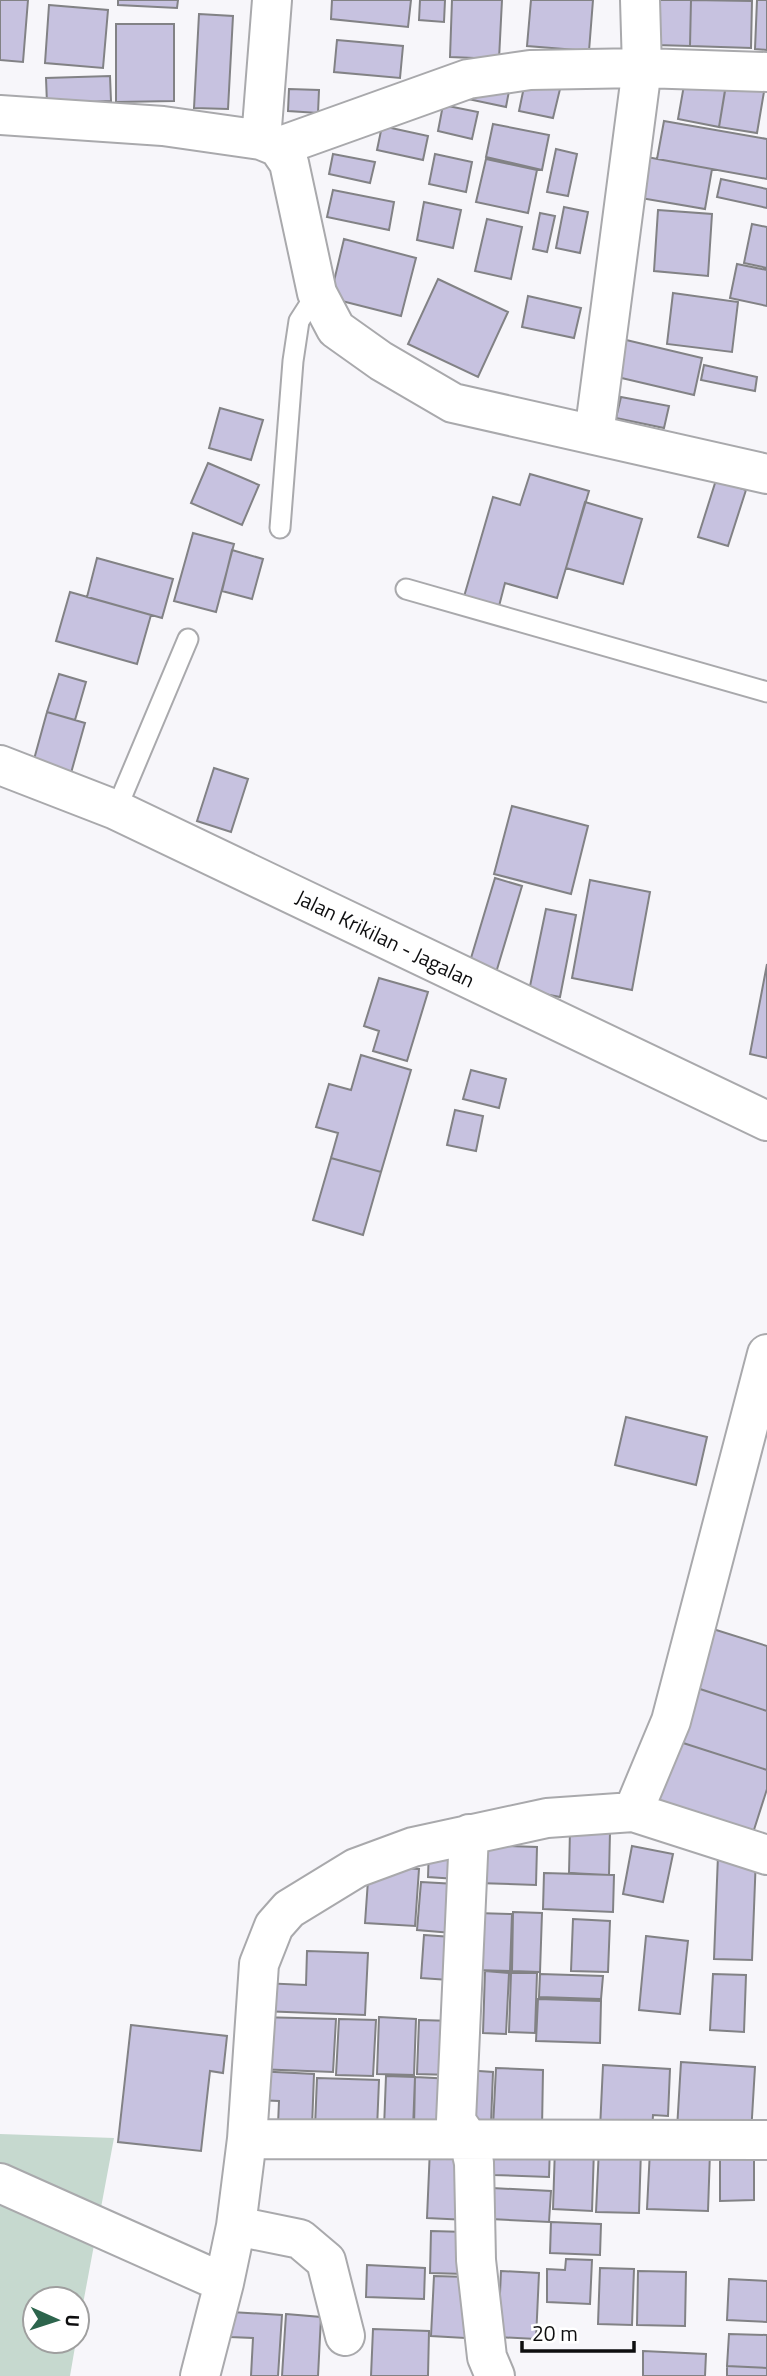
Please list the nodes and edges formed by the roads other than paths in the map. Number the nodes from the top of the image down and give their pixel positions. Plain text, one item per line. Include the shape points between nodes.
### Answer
1 (272, 0) edge
2 (640, 0) edge
3 (642, 68) junction
4 (767, 72) edge
5 (0, 115) edge
6 (270, 144) junction
7 (317, 293) junction
8 (594, 435) junction
9 (767, 474) edge
10 (280, 528) dead end
11 (406, 589) dead end
12 (188, 639) dead end
13 (767, 692) edge
14 (0, 765) edge
15 (116, 810) junction
16 (767, 1121) edge
17 (767, 1354) edge
18 (634, 1812) junction
19 (469, 1834) junction
20 (767, 1856) edge
21 (247, 2139) junction
22 (469, 2140) junction
23 (767, 2140) edge
24 (0, 2183) edge
25 (236, 2226) junction
26 (224, 2283) junction
27 (345, 2336) dead end
28 (200, 2376) edge
29 (495, 2376) edge

1 - 6 street
2 - 3 street
3 - 4 street
3 - 6 street via 530,71 468,79
3 - 8 street
5 - 6 street via 163,126
6 - 7 street via 289,163
7 - 8 street via 336,329 347,339 453,402
7 - 10 lane via 299,321
8 - 9 street
11 - 13 lane
12 - 15 lane
14 - 15 street, Jalan Krikilan - Jagalan
15 - 16 street, Jalan Krikilan - Jagalan
17 - 18 street via 671,1721
18 - 19 street via 547,1818
18 - 20 street
19 - 21 street via 413,1847 356,1868 289,1909 274,1926 259,1964
19 - 22 street via 456,2120
21 - 22 street
21 - 25 street
22 - 23 street
22 - 29 street via 474,2163 476,2260 487,2357
24 - 26 street
25 - 26 street
25 - 27 street via 300,2239 326,2262
26 - 28 street

